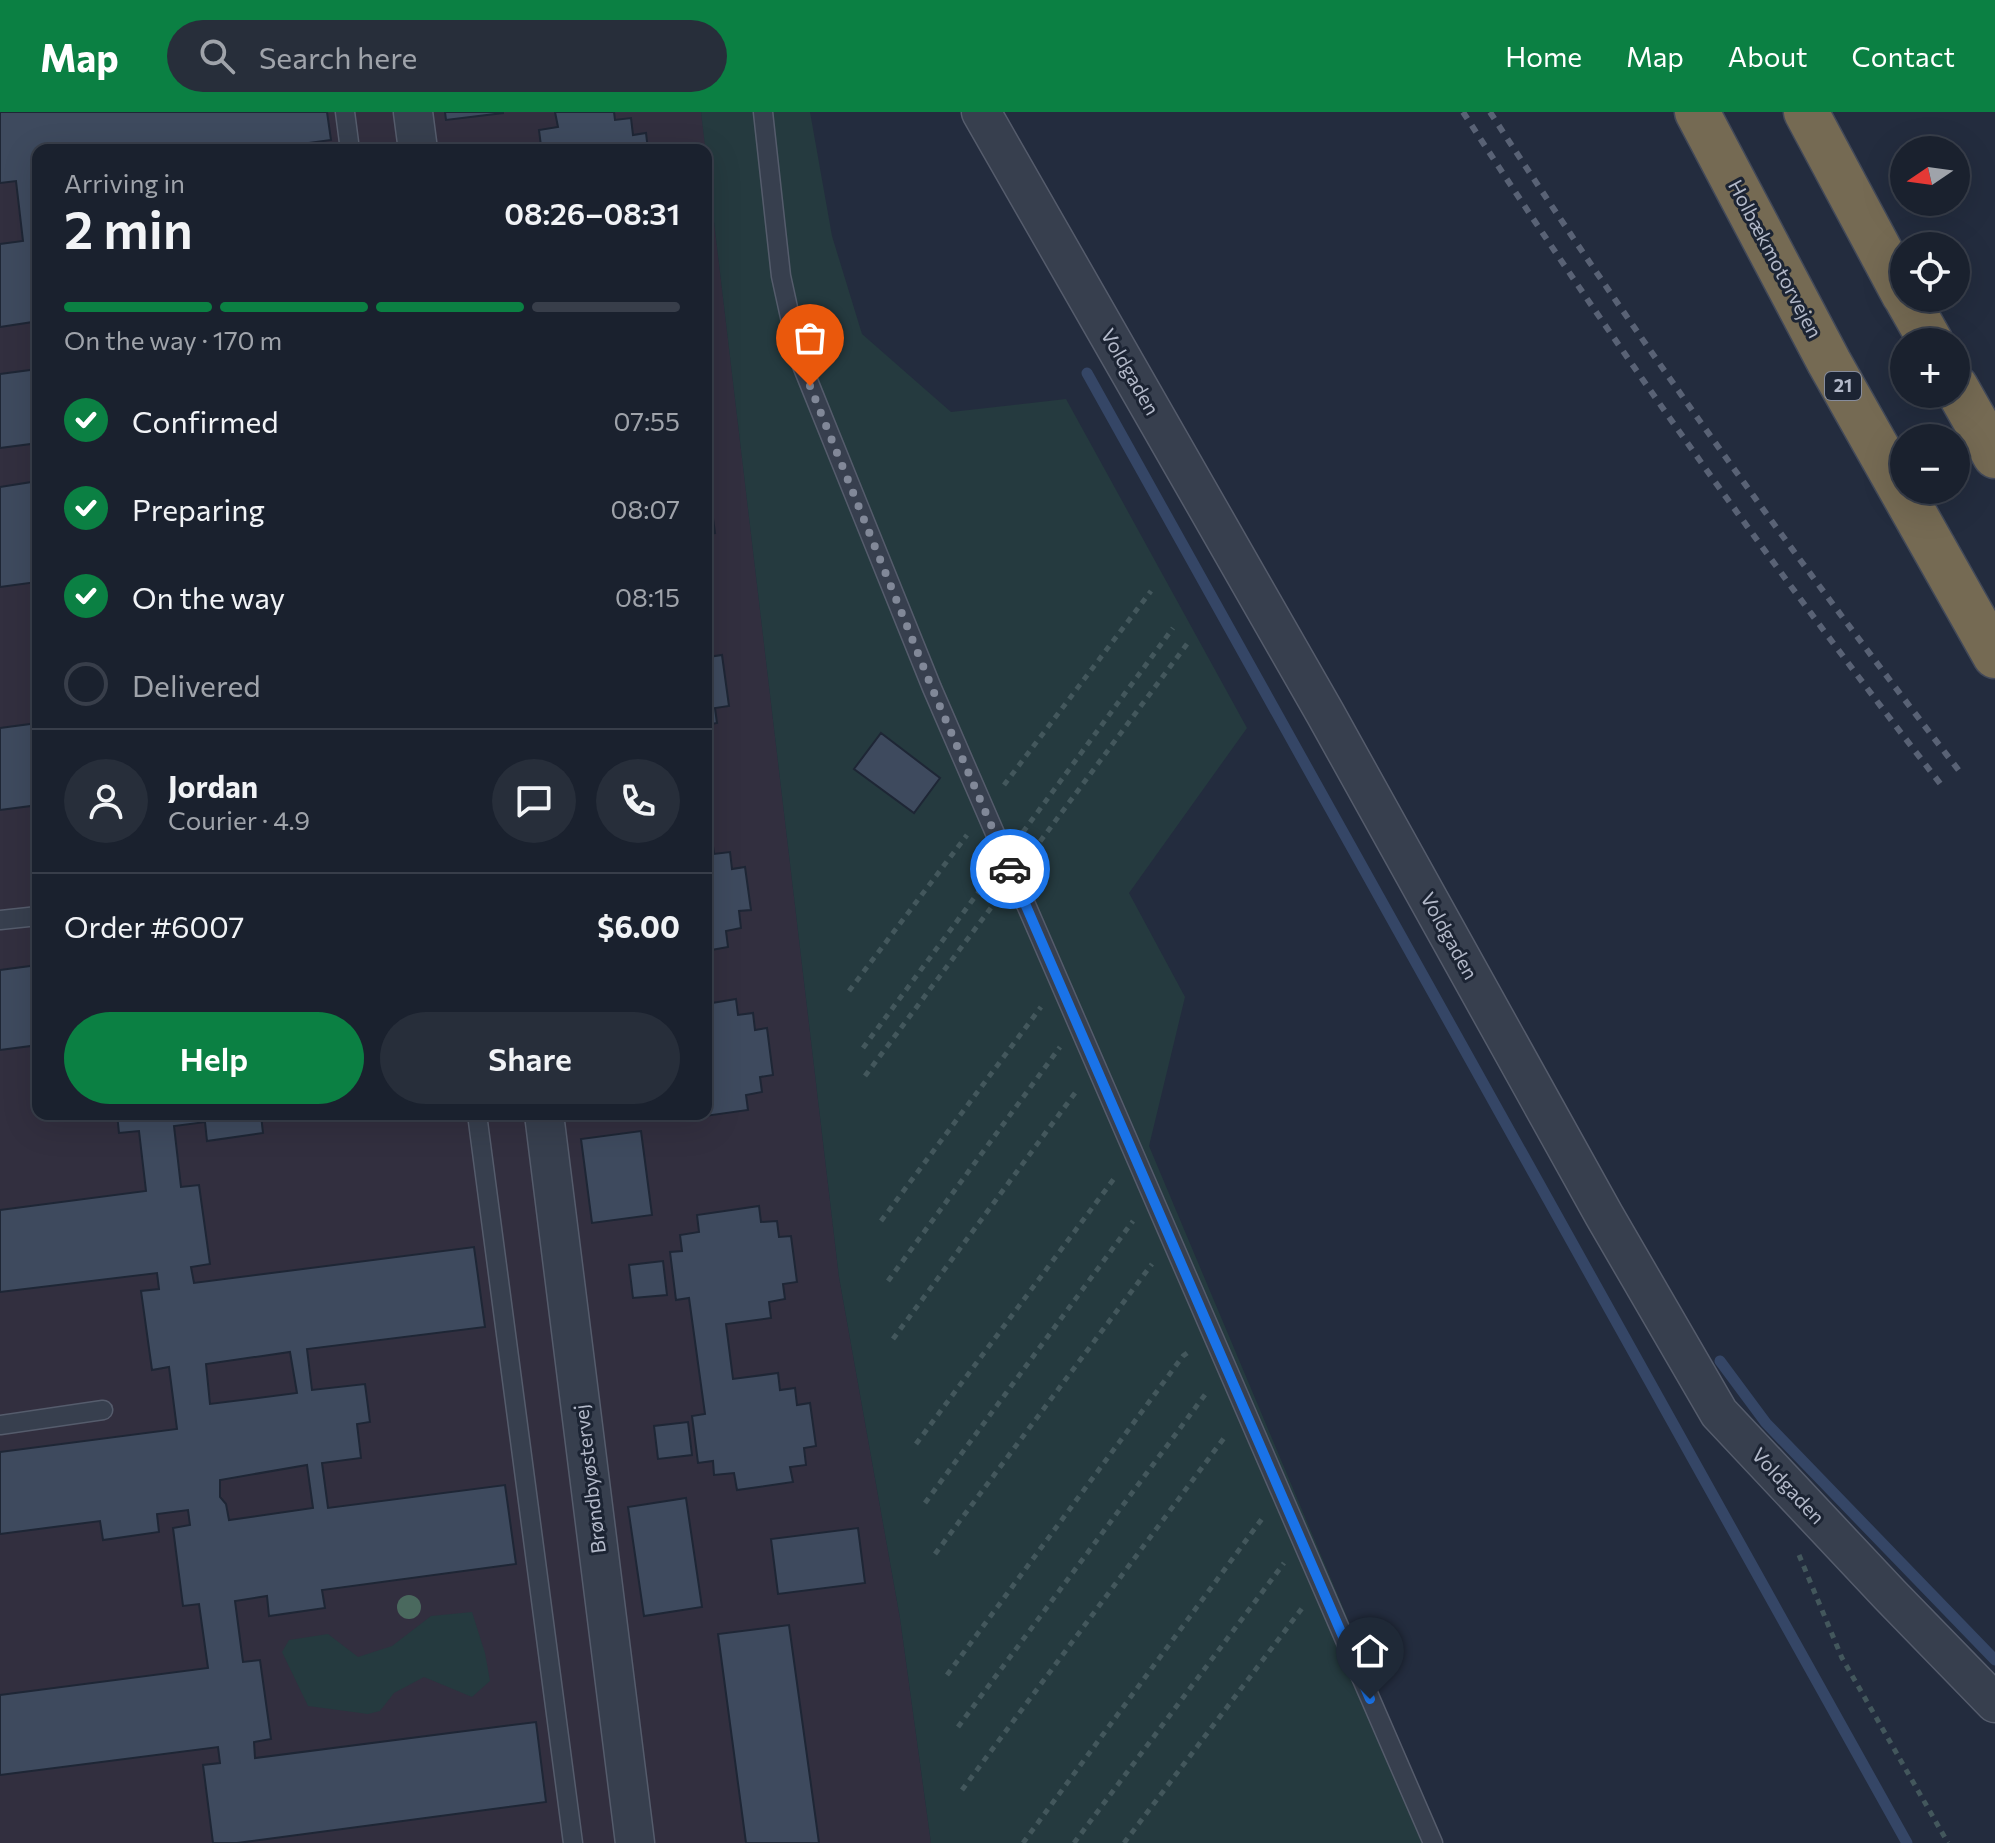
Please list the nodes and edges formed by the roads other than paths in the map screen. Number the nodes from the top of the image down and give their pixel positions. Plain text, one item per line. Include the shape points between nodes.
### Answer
1 (345, 112) edge
2 (413, 112) edge
3 (763, 112) edge
4 (981, 112) edge
5 (1697, 112) edge
6 (1806, 112) edge
7 (349, 144) edge
8 (417, 144) edge
9 (1890, 268) edge
10 (1968, 408) edge
11 (1995, 456) edge
12 (1995, 656) edge
13 (32, 917) edge
14 (0, 920) edge
15 (478, 1120) edge
16 (545, 1120) edge
17 (103, 1410) dead end
18 (0, 1425) edge
19 (1995, 1703) edge
20 (573, 1843) edge
21 (635, 1843) edge
22 (1433, 1843) edge

1 - 7 lane
2 - 8 street
3 - 22 lane via 781,276 799,358 932,688
4 - 19 street, Voldgaden via 1719,1413
5 - 12 highway, Holbækmotorvejen / 21 via 1829,362
6 - 9 highway
10 - 11 highway
13 - 14 lane
15 - 20 lane
16 - 21 street, Brøndbyøstervej
17 - 18 lane

